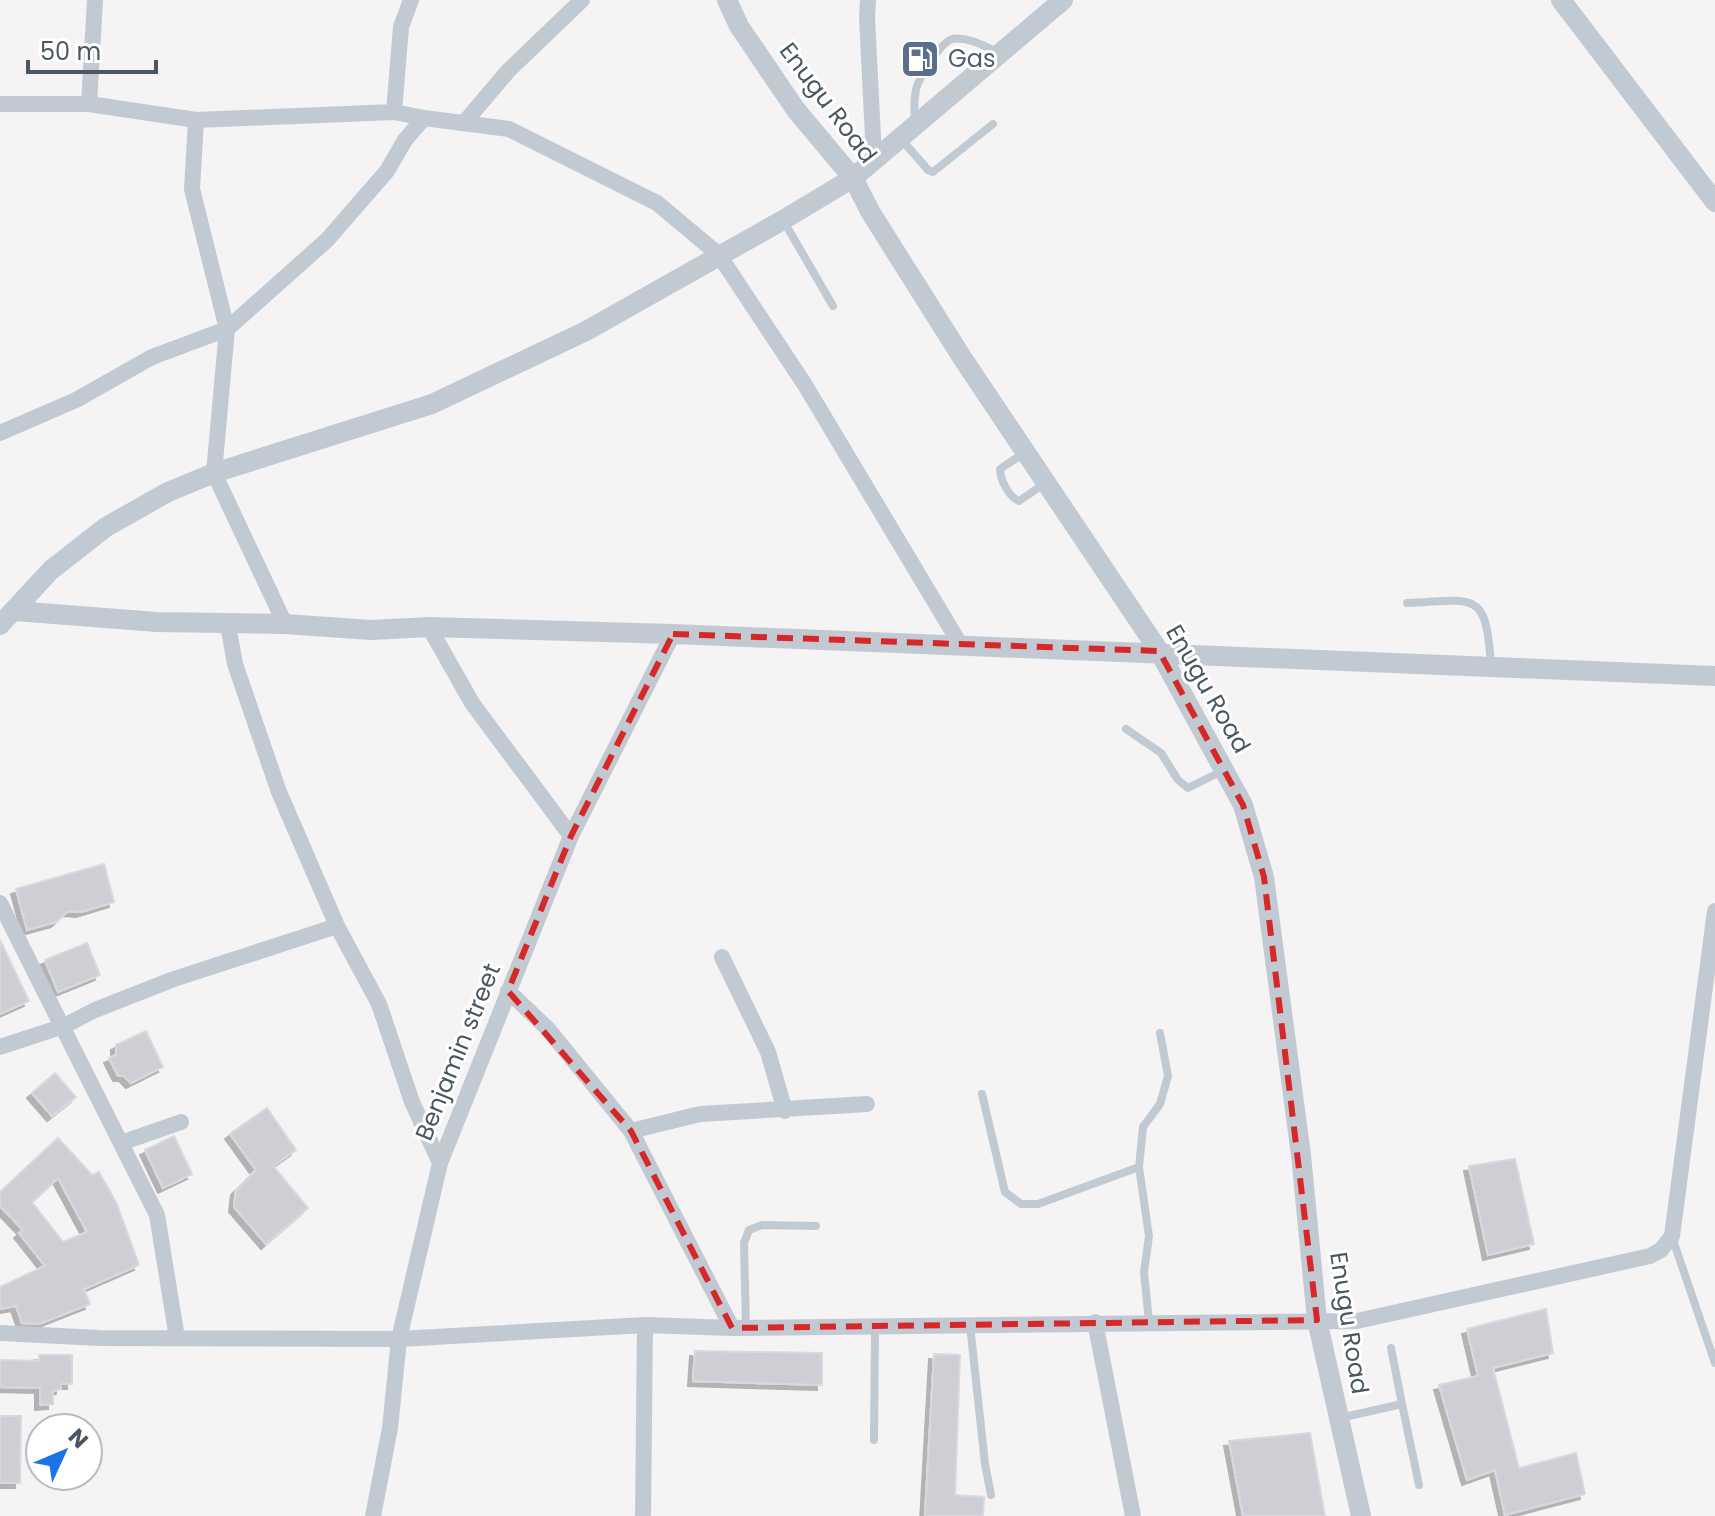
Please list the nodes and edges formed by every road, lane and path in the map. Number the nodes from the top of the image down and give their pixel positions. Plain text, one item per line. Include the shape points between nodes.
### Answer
1 (95, 0) edge
2 (411, 0) edge
3 (582, 0) edge
4 (727, 0) edge
5 (868, 0) edge
6 (1063, 0) edge
7 (1561, 0) edge
8 (1001, 53) junction
9 (0, 104) edge
10 (89, 104) junction
11 (394, 112) junction
12 (424, 118) junction
13 (196, 120) junction
14 (464, 123) junction
15 (993, 124) dead end
16 (908, 133) junction
17 (874, 158) junction
18 (853, 178) junction
19 (1715, 202) edge
20 (783, 220) junction
21 (719, 255) junction
22 (833, 306) dead end
23 (227, 329) junction
24 (0, 433) edge
25 (1024, 452) junction
26 (214, 473) junction
27 (1045, 483) junction
28 (1407, 603) dead end
29 (8, 618) edge
30 (285, 624) junction
31 (228, 625) junction
32 (429, 627) junction
33 (673, 634) junction
34 (960, 644) junction
35 (1159, 651) junction
36 (1491, 666) junction
37 (1715, 676) edge
38 (1126, 729) dead end
39 (1225, 770) junction
40 (571, 836) junction
41 (0, 903) edge
42 (1715, 911) edge
43 (337, 926) junction
44 (722, 957) dead end
45 (508, 991) junction
46 (1709, 1007) edge
47 (64, 1026) junction
48 (1160, 1033) dead end
49 (0, 1047) edge
50 (982, 1094) dead end
51 (867, 1104) dead end
52 (785, 1111) junction
53 (181, 1122) dead end
54 (631, 1131) junction
55 (121, 1143) junction
56 (440, 1163) junction
57 (1139, 1167) junction
58 (816, 1226) dead end
59 (1672, 1236) junction
60 (1317, 1320) junction
61 (1095, 1322) junction
62 (1149, 1322) junction
63 (970, 1324) junction
64 (645, 1325) junction
65 (875, 1326) junction
66 (739, 1328) junction
67 (0, 1333) edge
68 (177, 1338) junction
69 (399, 1339) junction
70 (1391, 1348) dead end
71 (1715, 1363) edge
72 (1402, 1404) junction
73 (1339, 1419) junction
74 (874, 1440) dead end
75 (1419, 1485) dead end
76 (991, 1495) dead end
77 (373, 1516) edge
78 (643, 1516) edge
79 (1133, 1516) edge
80 (1361, 1516) edge

1 - 10 street
2 - 11 street via 401,27
3 - 14 street via 508,71
4 - 18 street, Enugu Road via 796,110
5 - 17 street
6 - 8 street
7 - 19 street
8 - 16 street
8 - 16 lane via 971,41 943,42 917,85
9 - 10 street
10 - 13 street
11 - 12 street
11 - 13 street
12 - 14 street
12 - 23 street via 387,171 327,240
13 - 23 street via 192,189
14 - 21 street via 509,129 595,170 657,203
15 - 16 lane via 933,172
16 - 17 street
17 - 18 street
18 - 20 street
18 - 25 street, Enugu Road
20 - 21 street
20 - 22 lane
21 - 26 street via 586,331 432,404
21 - 34 street via 805,385
23 - 24 street via 152,357 76,400
23 - 26 street
25 - 27 street, Enugu Road
25 - 27 lane via 1000,469 1012,497 1019,501
26 - 29 street via 106,527 51,570
26 - 30 street
27 - 35 street, Enugu Road
28 - 36 lane via 1468,600 1481,610 1489,628
29 - 31 street
30 - 31 street
30 - 32 street via 371,630
31 - 43 street via 235,664 279,792
32 - 33 street
32 - 40 street via 472,703
33 - 34 street
33 - 40 street, Benjamin street
34 - 35 street
35 - 36 street
35 - 39 street, Enugu Road
36 - 37 street
38 - 39 lane via 1161,753 1188,788
39 - 60 street, Enugu Road via 1243,805 1264,877
40 - 45 street, Benjamin street
41 - 47 street
42 - 46 street
43 - 47 street via 174,979
43 - 56 street via 379,1004 412,1102
44 - 52 street via 768,1052
45 - 54 street via 548,1029
45 - 56 street, Benjamin street
46 - 59 street
47 - 49 street
47 - 55 street
48 - 57 lane via 1168,1076 1160,1104 1143,1127
50 - 57 lane via 1005,1192 1021,1204 1038,1204
51 - 52 street
52 - 54 street via 700,1114
53 - 55 street
54 - 66 street
55 - 68 street via 157,1215
56 - 69 street, Benjamin street
57 - 62 lane via 1149,1236 1144,1272
58 - 66 lane via 762,1225 749,1230
59 - 60 street via 1650,1256 1357,1321
59 - 71 lane
60 - 62 street
60 - 73 street, Enugu Road
61 - 62 street
61 - 63 street
61 - 79 street
63 - 65 street
63 - 76 lane
64 - 66 street
64 - 69 street
64 - 78 street
65 - 66 street
65 - 74 lane
67 - 68 street
68 - 69 street
69 - 77 street, Benjamin street via 390,1428
70 - 72 lane
72 - 73 lane
72 - 75 lane
73 - 80 street, Enugu Road

